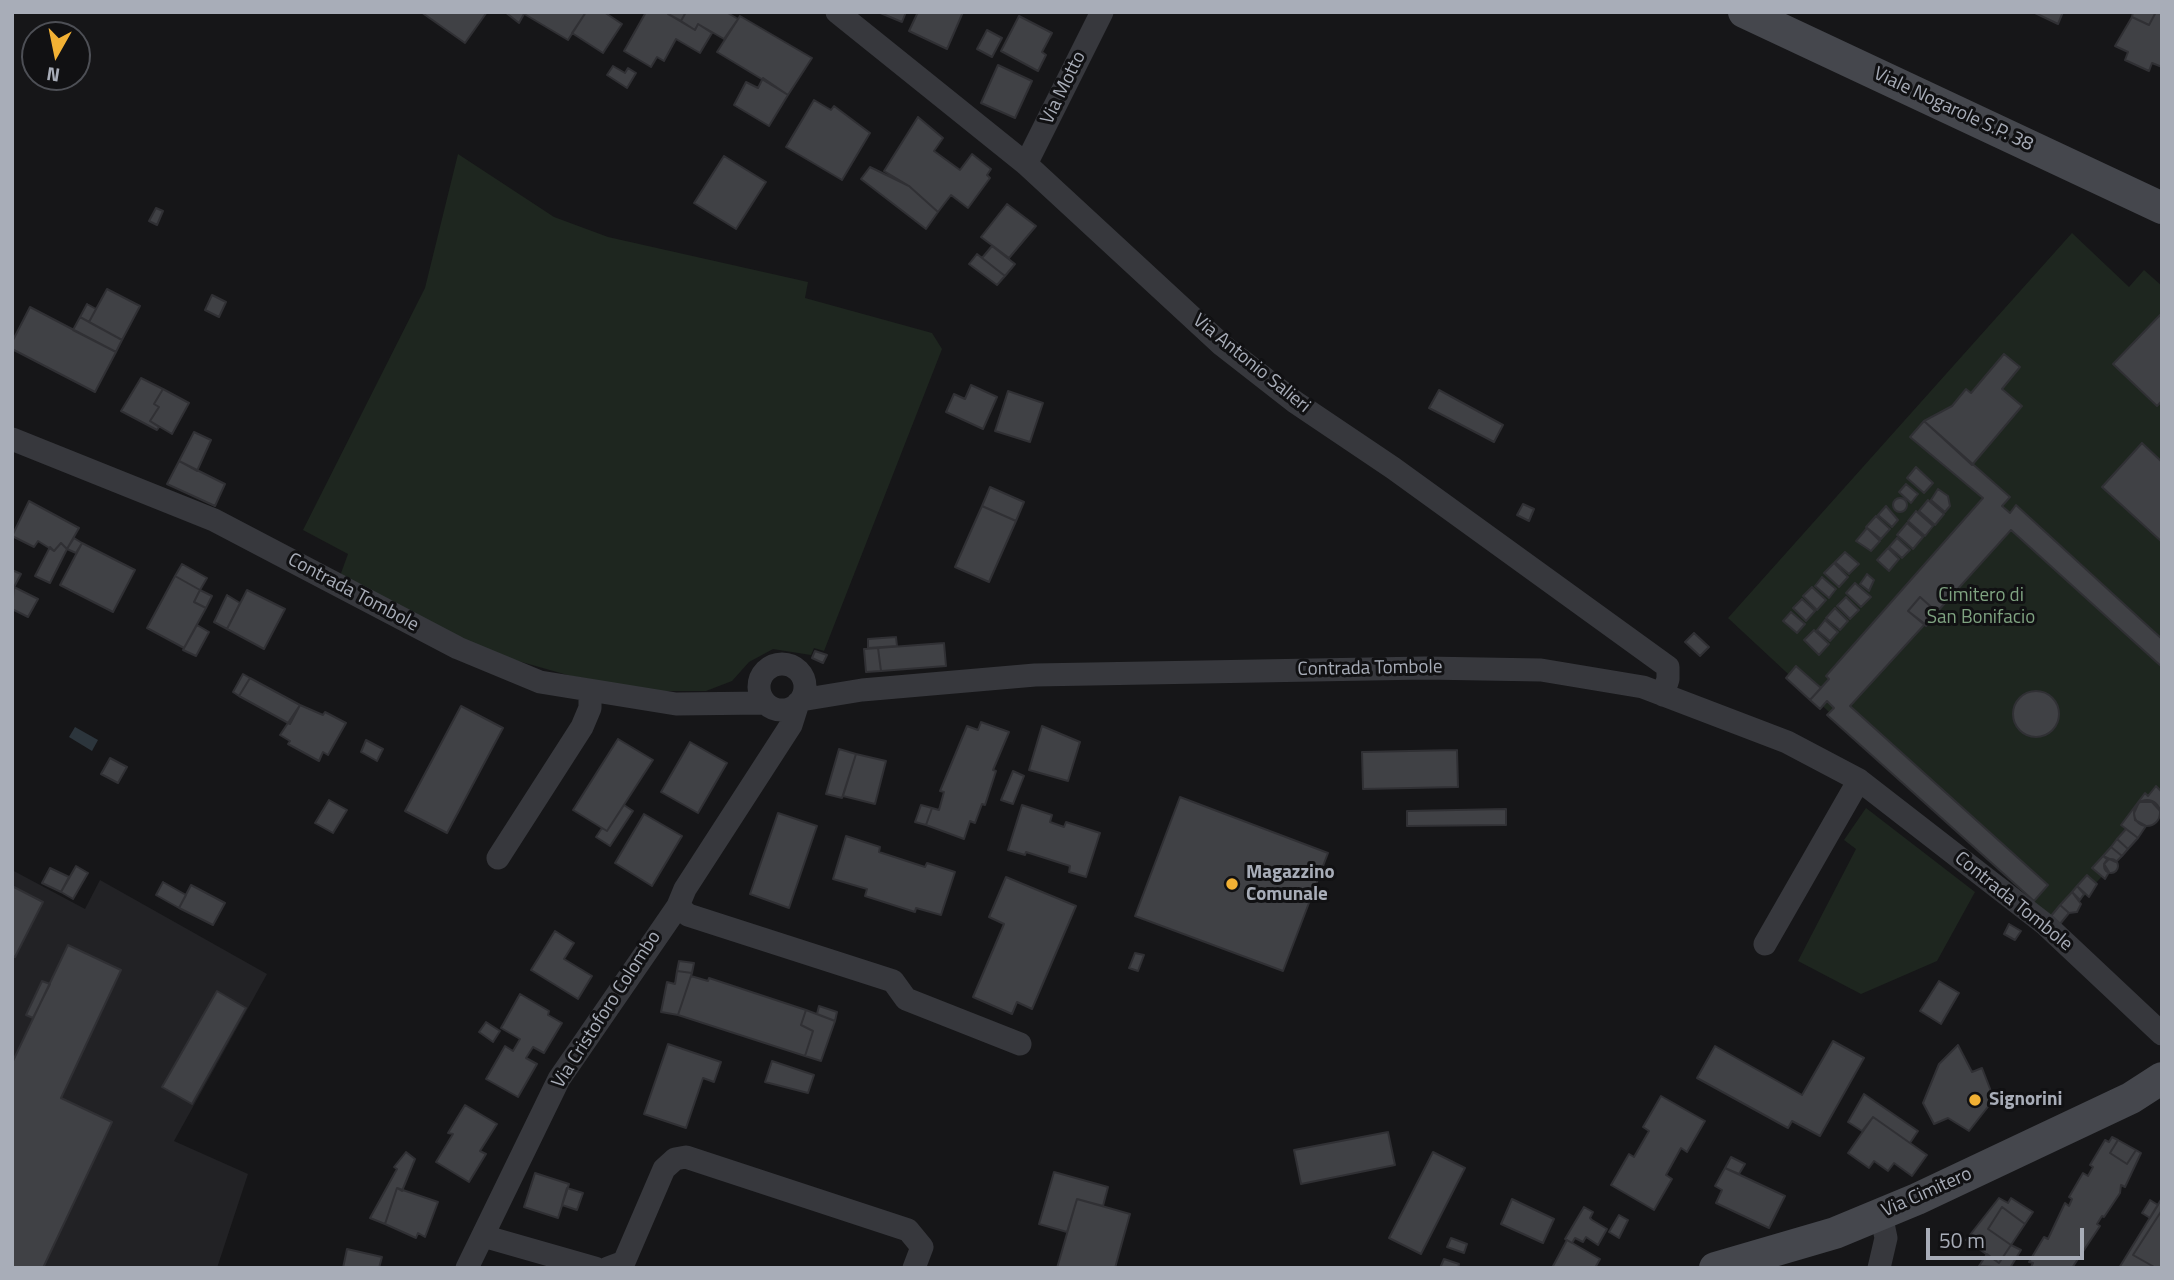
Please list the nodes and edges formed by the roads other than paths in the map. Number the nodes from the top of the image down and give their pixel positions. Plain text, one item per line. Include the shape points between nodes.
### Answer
1 (837, 12) edge
2 (1101, 12) edge
3 (1744, 12) edge
4 (1026, 164) junction
5 (2162, 208) edge
6 (12, 439) edge
7 (765, 670) junction
8 (797, 670) junction
9 (862, 690) junction
10 (590, 692) junction
11 (1663, 695) junction
12 (800, 702) junction
13 (704, 704) junction
14 (766, 704) junction
15 (779, 743) junction
16 (1859, 780) junction
17 (498, 858) dead end
18 (678, 906) junction
19 (1765, 944) dead end
20 (2161, 1034) edge
21 (1020, 1044) dead end
22 (2162, 1078) edge
23 (2162, 1094) edge
24 (2131, 1098) junction
25 (1881, 1213) junction
26 (483, 1236) junction
27 (618, 1266) edge
28 (585, 1267) edge
29 (467, 1268) edge
30 (595, 1268) edge
31 (914, 1268) edge
32 (1714, 1268) edge
33 (1879, 1268) edge

1 - 4 street, Via Antonio Salieri
2 - 4 street, Via Motto
3 - 5 street, Viale Nogarole S.P. 38
4 - 11 street, Via Antonio Salieri via 1232,354 1668,667
6 - 10 street, Contrada Tombole via 214,520 458,648 540,682
7 - 8 street via 778,664
7 - 13 street, Contrada Tombole
7 - 14 street via 758,690
8 - 9 street, Contrada Tombole via 823,682
8 - 12 street via 804,681
9 - 11 street, Contrada Tombole via 1035,675 1425,668 1541,670 1643,687
9 - 12 street, Contrada Tombole
10 - 13 street, Contrada Tombole
10 - 17 street via 590,708 582,727
11 - 16 street, Contrada Tombole via 1787,742
12 - 14 street via 784,710
12 - 15 street, Via Cristoforo Colombo
13 - 14 street, Contrada Tombole
14 - 15 street
15 - 18 street, Via Cristoforo Colombo
16 - 19 street
16 - 20 street, Contrada Tombole via 2046,925
18 - 21 street via 688,915 893,981 906,999
18 - 26 street, Via Cristoforo Colombo via 559,1079
22 - 24 street, Via Cimitero
23 - 24 street, Via Cimitero
24 - 25 street, Via Cimitero
25 - 32 street, Via Cimitero via 1835,1233
25 - 33 street via 1886,1238
26 - 28 street
26 - 29 street, Via Cristoforo Colombo
27 - 31 street via 664,1169 675,1159 686,1157 908,1230 922,1247
28 - 30 street

